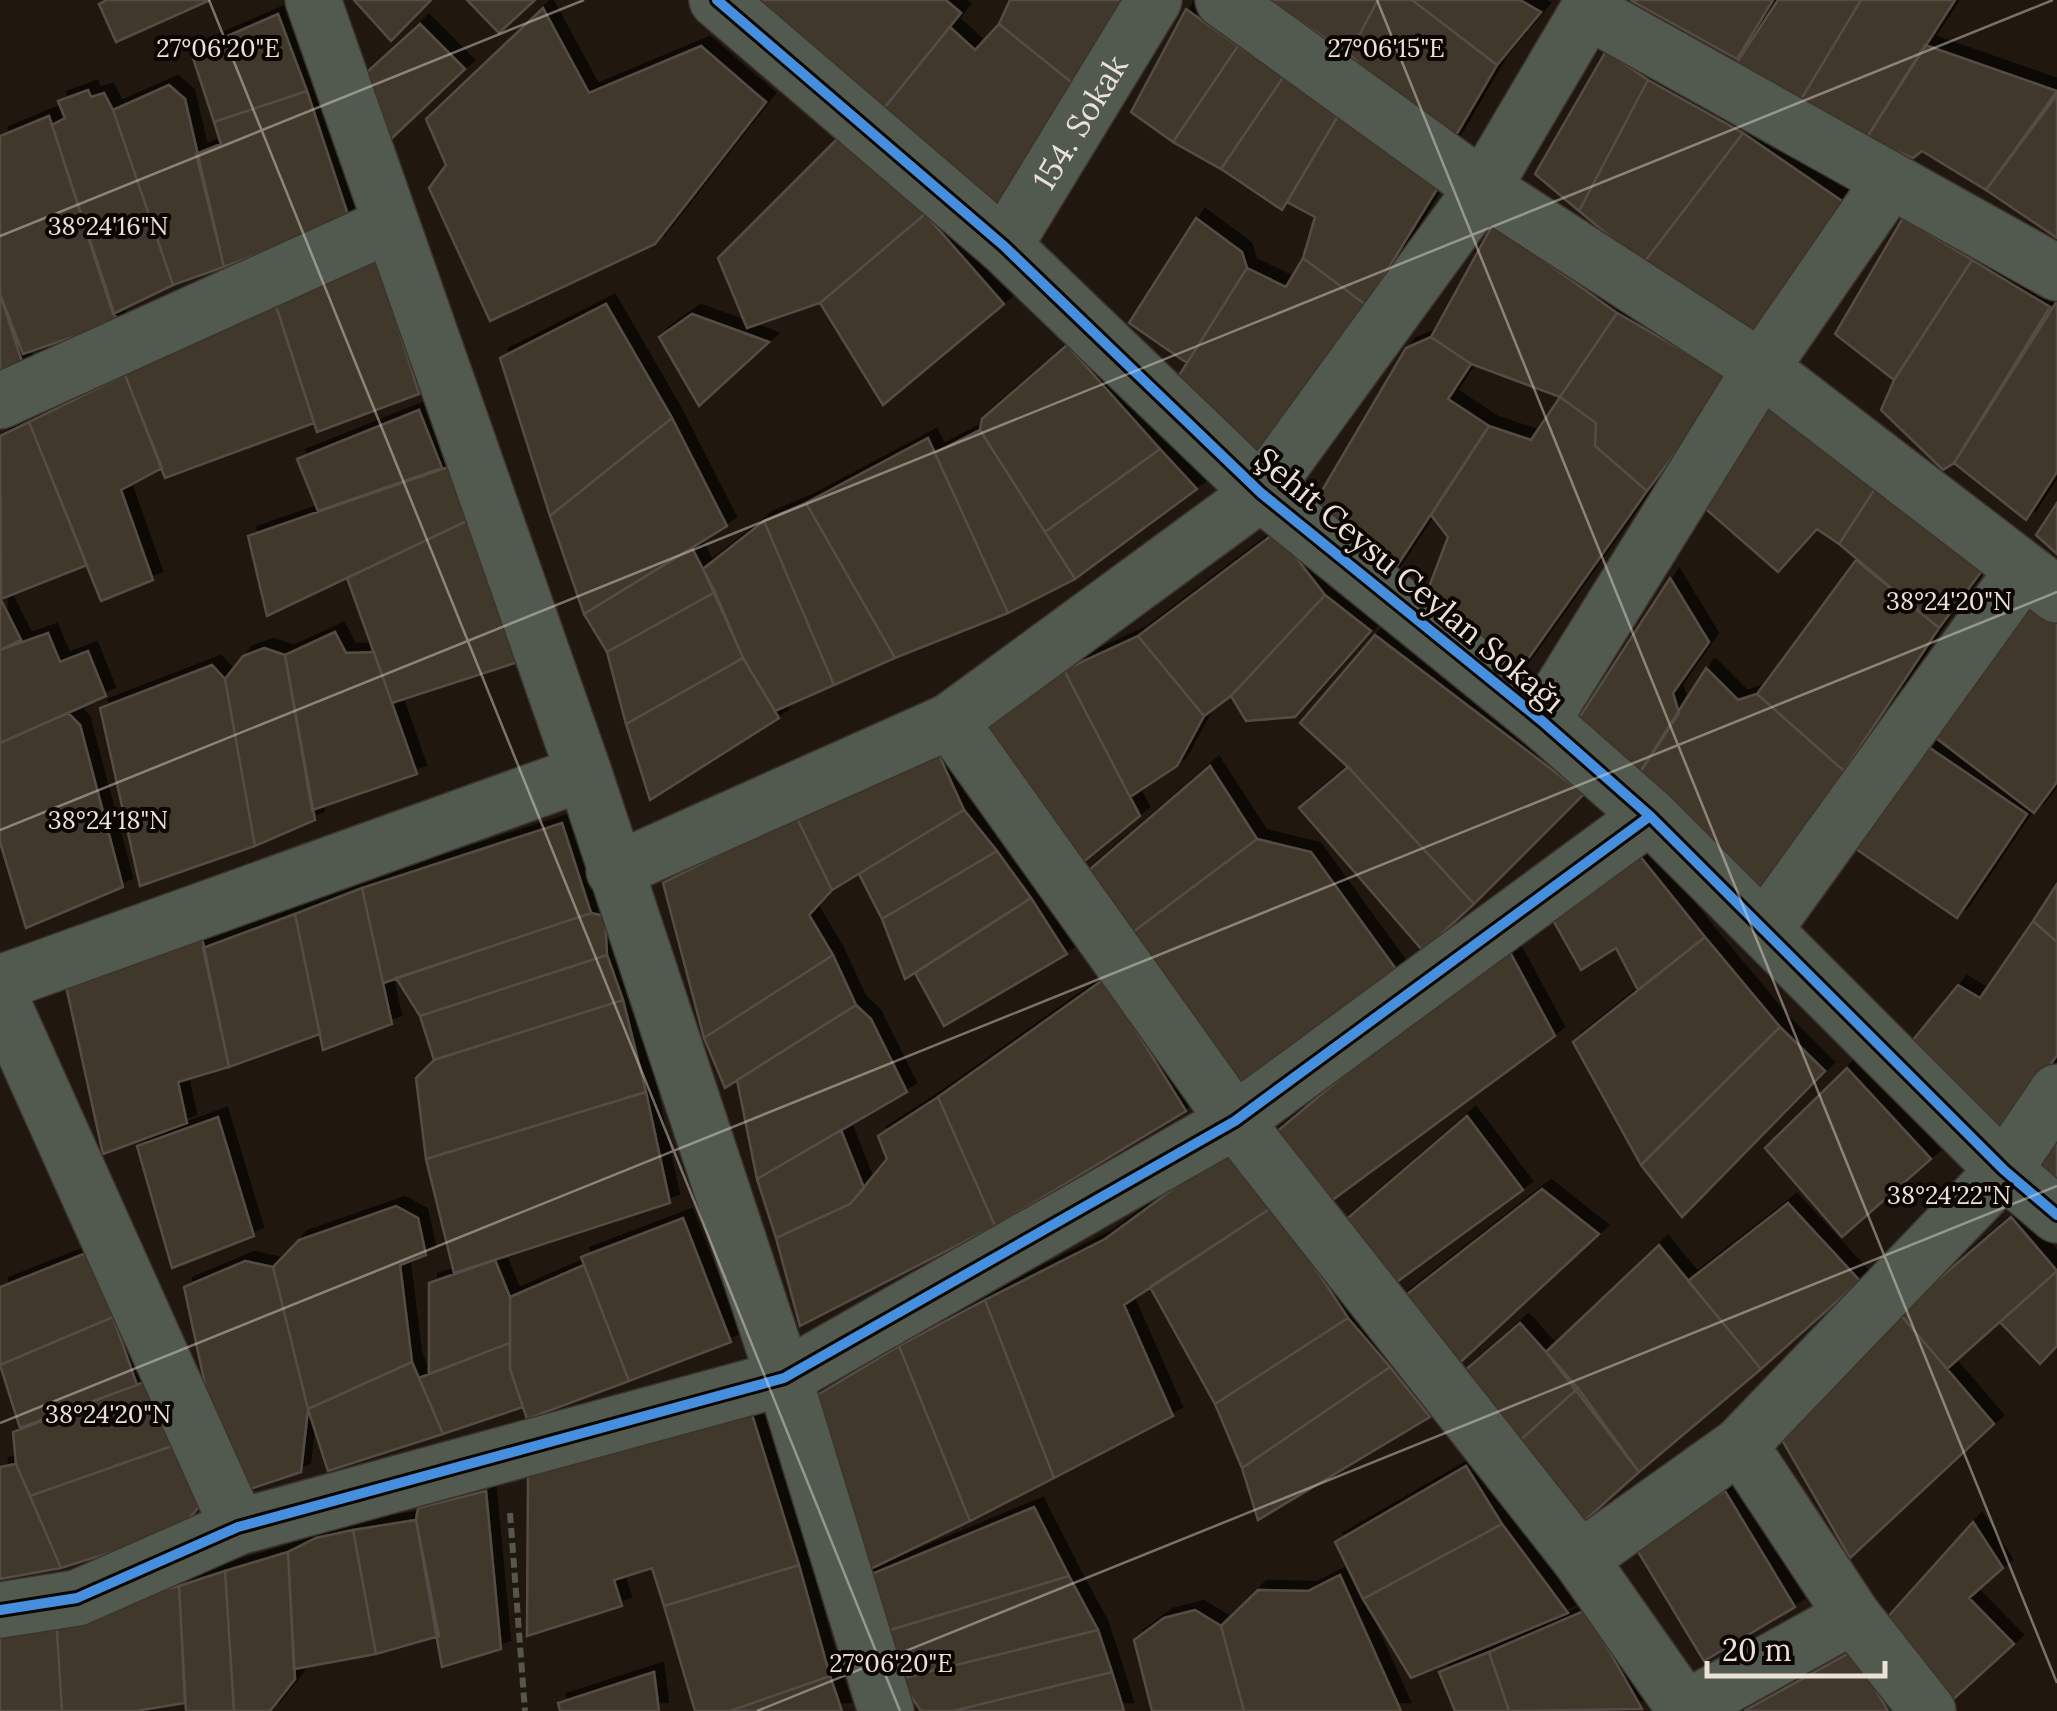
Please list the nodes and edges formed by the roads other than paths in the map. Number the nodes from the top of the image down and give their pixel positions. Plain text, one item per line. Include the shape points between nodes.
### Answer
1 (313, 0) edge
2 (717, 0) edge
3 (1154, 0) edge
4 (1222, 0) edge
5 (1591, 5) edge
6 (1890, 181) junction
7 (1483, 188) junction
8 (388, 225) junction
9 (1004, 246) junction
10 (2057, 273) edge
11 (1761, 368) junction
12 (0, 401) edge
13 (1260, 494) junction
14 (2040, 583) edge
15 (950, 720) junction
16 (1542, 721) junction
17 (584, 773) junction
18 (1650, 816) junction
19 (614, 871) junction
20 (1766, 928) junction
21 (0, 983) edge
22 (0, 998) edge
23 (2057, 1092) edge
24 (1235, 1122) junction
25 (2004, 1170) junction
26 (2057, 1215) edge
27 (784, 1378) junction
28 (1740, 1445) junction
29 (238, 1526) junction
30 (1580, 1559) junction
31 (0, 1610) edge
32 (1853, 1616) junction
33 (1683, 1710) edge
34 (886, 1711) edge
35 (1928, 1711) edge

1 - 8 street
2 - 9 street, Şehit Ceysu Ceylan Sokağı
3 - 9 street, 154. Sokak
4 - 7 street
5 - 6 street
5 - 7 street
6 - 10 street
6 - 11 street
7 - 11 street
7 - 13 street
8 - 12 street
8 - 17 street
9 - 13 street, Şehit Ceysu Ceylan Sokağı
11 - 14 street
11 - 16 street
13 - 15 street
13 - 16 street, Şehit Ceysu Ceylan Sokağı
14 - 20 street
15 - 19 street
15 - 24 street
16 - 18 street, Şehit Ceysu Ceylan Sokağı
17 - 19 street
17 - 21 street
18 - 20 street, Şehit Ceysu Ceylan Sokağı
18 - 24 street
19 - 27 street
20 - 25 street, Şehit Ceysu Ceylan Sokağı
22 - 29 street
23 - 25 street
24 - 27 street
24 - 30 street
25 - 26 street, Şehit Ceysu Ceylan Sokağı
25 - 28 street
27 - 29 street
27 - 34 street
28 - 30 street
28 - 32 street
29 - 31 street via 77,1598
30 - 33 street
32 - 33 street
32 - 35 street

